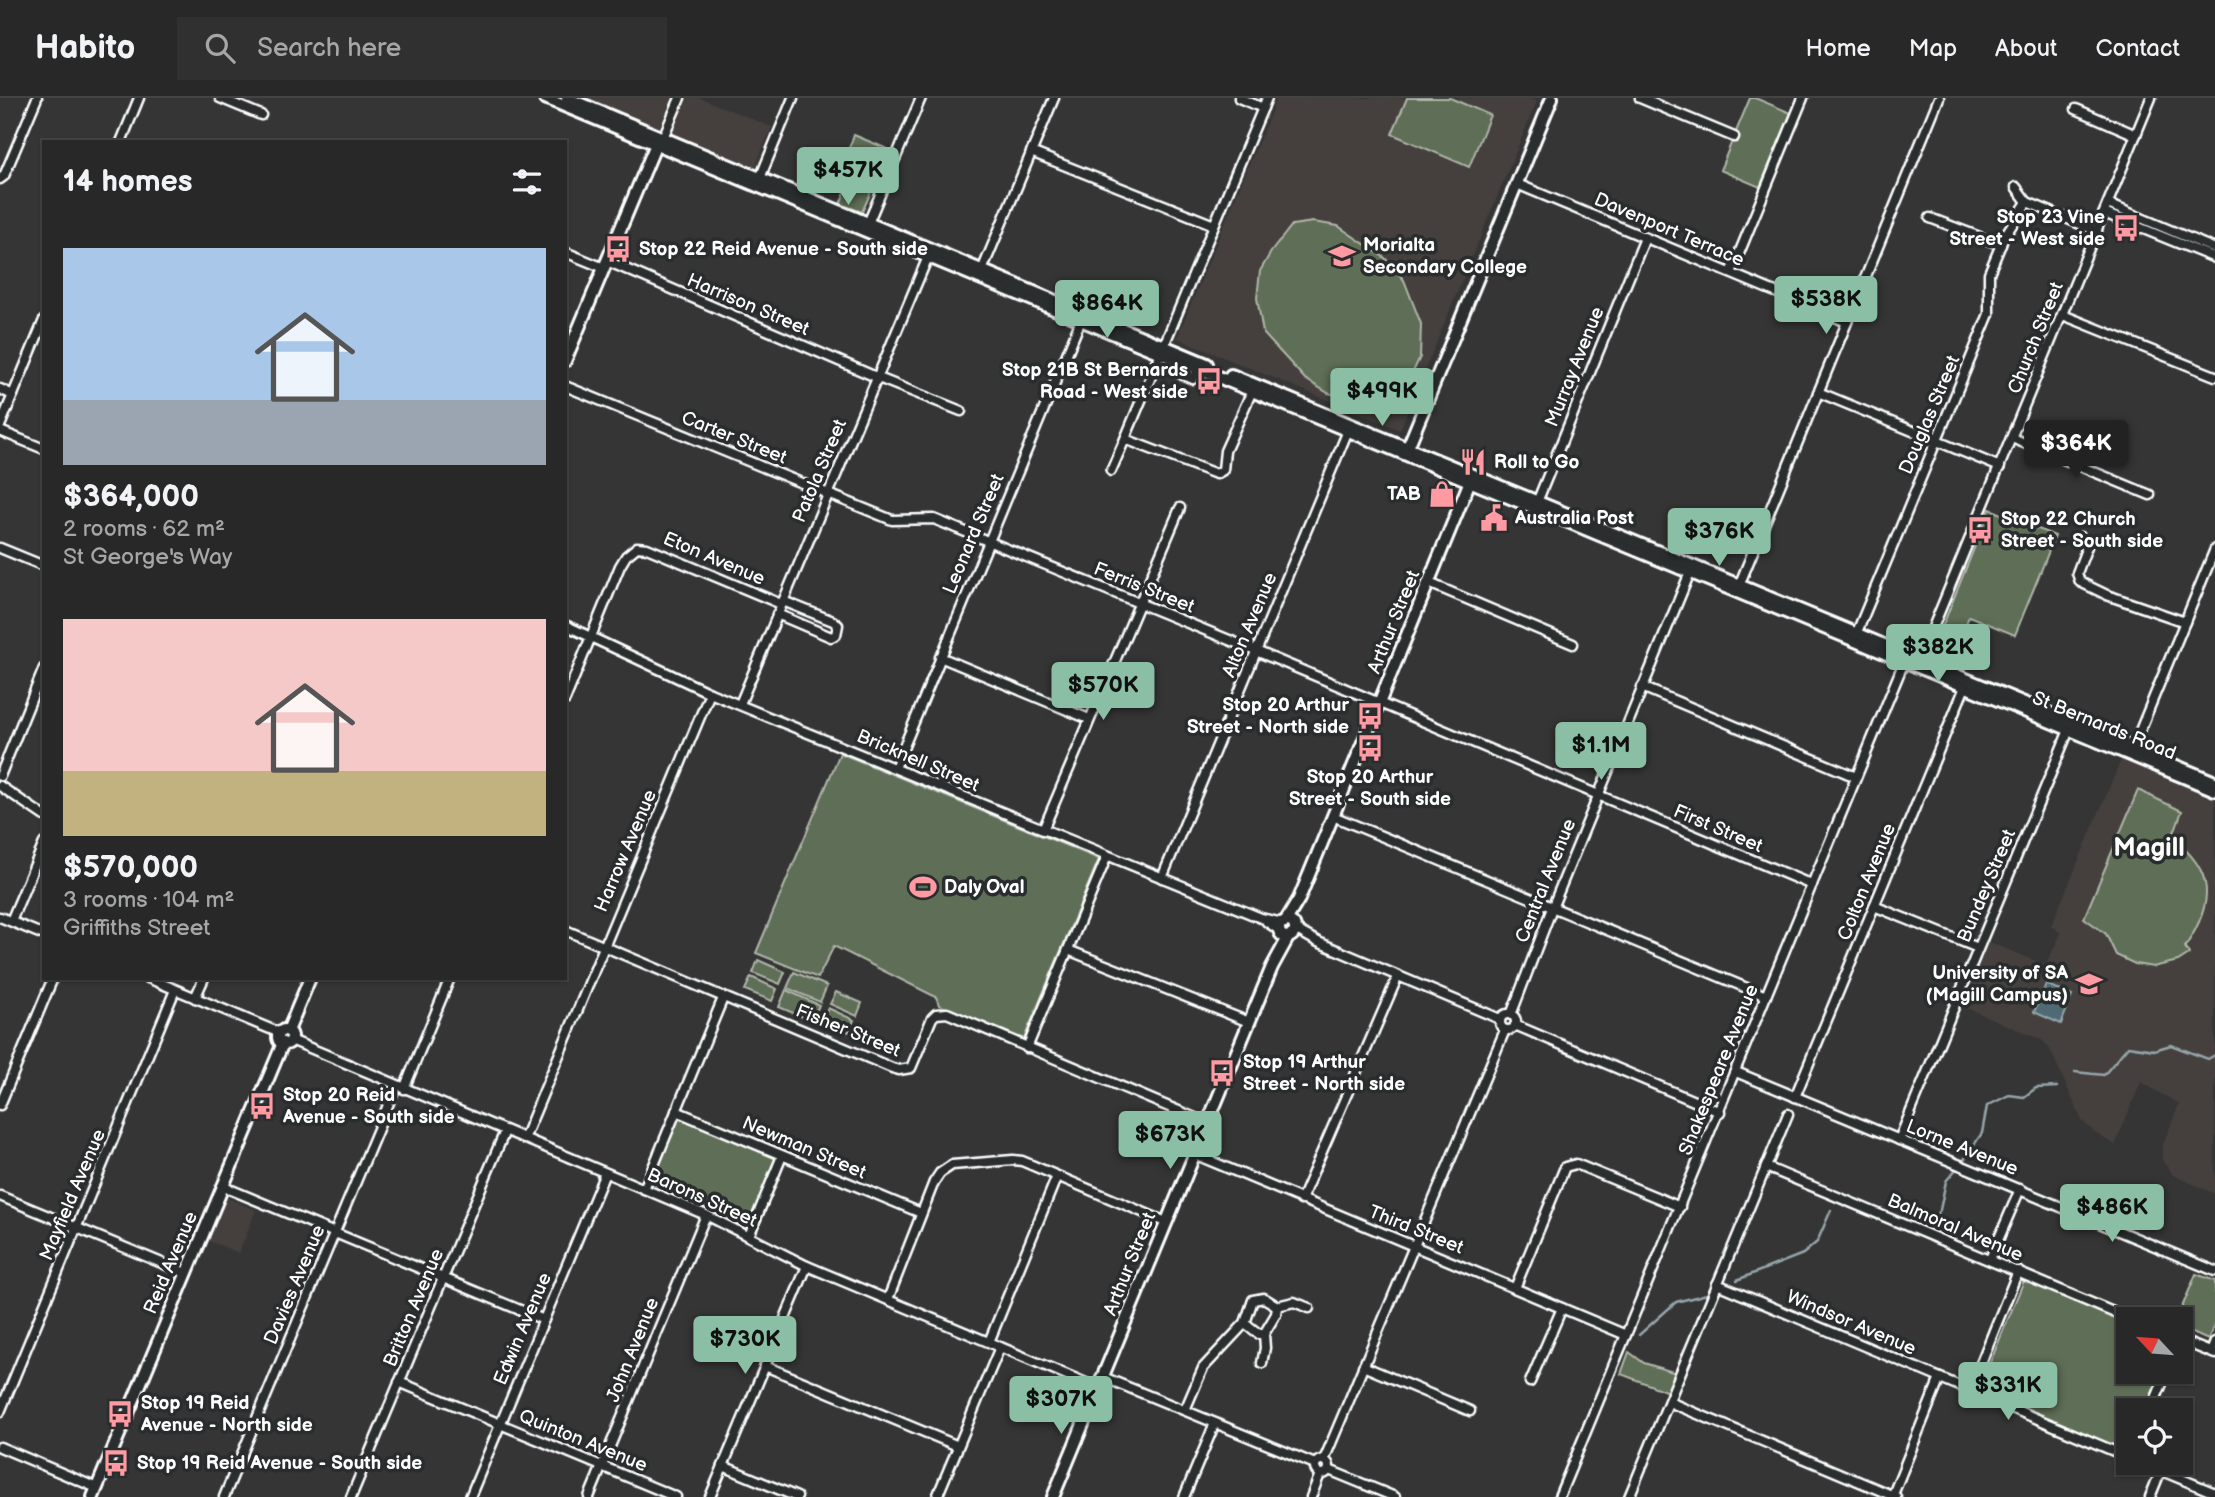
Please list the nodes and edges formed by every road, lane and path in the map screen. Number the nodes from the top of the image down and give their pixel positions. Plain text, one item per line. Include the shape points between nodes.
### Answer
1 (37, 98) edge
2 (137, 98) edge
3 (220, 98) edge
4 (567, 98) edge
5 (680, 98) edge
6 (793, 98) edge
7 (921, 98) edge
8 (1054, 98) edge
9 (1239, 98) edge
10 (1267, 98) edge
11 (1552, 98) edge
12 (1640, 98) edge
13 (1803, 98) edge
14 (1938, 98) edge
15 (2151, 98) edge
16 (551, 99) edge
17 (1263, 108) junction
18 (2076, 109) dead end
19 (261, 115) dead end
20 (2136, 135) junction
21 (1734, 136) dead end
22 (122, 140) edge
23 (660, 141) junction
24 (1031, 152) junction
25 (0, 178) edge
26 (758, 182) junction
27 (1517, 184) junction
28 (2016, 187) dead end
29 (2027, 202) junction
30 (2106, 209) junction
31 (1930, 218) dead end
32 (1214, 225) junction
33 (867, 227) junction
34 (2097, 231) junction
35 (1646, 238) junction
36 (2001, 245) junction
37 (2215, 249) edge
38 (567, 253) edge
39 (930, 253) junction
40 (2215, 258) edge
41 (605, 265) junction
42 (1731, 273) junction
43 (980, 274) junction
44 (2063, 315) junction
45 (1082, 316) junction
46 (1847, 322) junction
47 (42, 325) edge
48 (1159, 354) junction
49 (567, 356) edge
50 (2215, 376) edge
51 (876, 377) junction
52 (567, 387) edge
53 (0, 389) edge
54 (1252, 391) junction
55 (1818, 392) junction
56 (13, 394) junction
57 (961, 411) dead end
58 (1349, 427) junction
59 (0, 429) edge
60 (2012, 438) junction
61 (1125, 439) junction
62 (1936, 441) junction
63 (42, 448) edge
64 (1407, 451) junction
65 (2000, 467) junction
66 (1111, 471) dead end
67 (1472, 478) junction
68 (828, 493) junction
69 (2150, 495) dead end
70 (1536, 504) junction
71 (1180, 508) dead end
72 (892, 520) joint
73 (2080, 537) dead end
74 (989, 541) junction
75 (0, 548) edge
76 (2215, 549) edge
77 (42, 565) edge
78 (1692, 569) junction
79 (1429, 583) junction
80 (1738, 588) junction
81 (782, 603) junction
82 (1138, 604) junction
83 (777, 614) junction
84 (2185, 622) junction
85 (567, 626) edge
86 (1855, 637) junction
87 (591, 638) junction
88 (1573, 644) dead end
89 (1256, 651) junction
90 (940, 657) junction
91 (1905, 658) junction
92 (1918, 663) junction
93 (42, 673) edge
94 (1966, 683) junction
95 (1642, 687) junction
96 (34, 691) junction
97 (710, 693) junction
98 (42, 694) edge
99 (567, 695) edge
100 (740, 704) junction
101 (1380, 704) junction
102 (1089, 719) junction
103 (2071, 726) junction
104 (2132, 751) junction
105 (895, 768) junction
106 (0, 776) edge
107 (1856, 777) junction
108 (2214, 784) edge
109 (0, 786) edge
110 (1597, 796) junction
111 (42, 815) edge
112 (1334, 816) junction
113 (1043, 830) junction
114 (42, 848) edge
115 (1107, 856) junction
116 (1162, 878) junction
117 (1812, 886) junction
118 (1874, 906) junction
119 (1552, 908) junction
120 (0, 917) edge
121 (11, 921) junction
122 (1287, 929) junction
123 (567, 931) edge
124 (42, 934) edge
125 (604, 946) junction
126 (1978, 948) junction
127 (1068, 950) junction
128 (1398, 976) junction
129 (52, 980) edge
130 (152, 980) edge
131 (203, 980) edge
132 (309, 980) edge
133 (449, 980) edge
134 (175, 990) junction
135 (1766, 996) junction
136 (195, 998) junction
137 (723, 998) junction
138 (1511, 1015) junction
139 (1500, 1019) junction
140 (1249, 1022) junction
141 (1515, 1025) junction
142 (1505, 1030) junction
143 (285, 1037) junction
144 (1027, 1048) junction
145 (1736, 1072) junction
146 (400, 1087) junction
147 (1795, 1097) junction
148 (0, 1105) edge
149 (676, 1111) junction
150 (1720, 1112) junction
151 (1788, 1114) dead end
152 (1207, 1123) junction
153 (505, 1131) junction
154 (524, 1139) junction
155 (1899, 1140) junction
156 (1194, 1154) junction
157 (782, 1156) junction
158 (1766, 1167) junction
159 (605, 1173) junction
160 (1057, 1176) junction
161 (222, 1186) junction
162 (644, 1189) junction
163 (2020, 1189) junction
164 (0, 1196) edge
165 (1301, 1200) junction
166 (1680, 1207) junction
167 (921, 1213) junction
168 (706, 1215) junction
169 (1166, 1222) junction
170 (76, 1228) junction
171 (334, 1233) junction
172 (749, 1236) junction
173 (1413, 1245) junction
174 (1990, 1259) junction
175 (807, 1266) junction
176 (2018, 1271) junction
177 (2215, 1271) edge
178 (186, 1273) junction
179 (443, 1279) junction
180 (1717, 1284) junction
181 (1515, 1287) junction
182 (888, 1299) junction
183 (1277, 1306) junction
184 (1309, 1308) dead end
185 (1562, 1308) junction
186 (2116, 1313) edge
187 (544, 1320) junction
188 (1245, 1323) junction
189 (1264, 1334) junction
190 (1626, 1335) junction
191 (989, 1342) junction
192 (2215, 1342) edge
193 (2193, 1345) edge
194 (1000, 1347) junction
195 (2213, 1353) edge
196 (1262, 1363) dead end
197 (765, 1366) junction
198 (1363, 1366) junction
199 (1941, 1378) junction
200 (400, 1382) junction
201 (1101, 1382) junction
202 (1530, 1382) dead end
203 (1970, 1390) junction
204 (1669, 1402) junction
205 (1185, 1410) junction
206 (1470, 1411) dead end
207 (0, 1412) edge
208 (1215, 1423) junction
209 (500, 1424) junction
210 (958, 1446) junction
211 (0, 1447) edge
212 (2116, 1452) edge
213 (1324, 1460) junction
214 (1315, 1464) junction
215 (602, 1466) junction
216 (723, 1466) junction
217 (1324, 1472) junction
218 (2159, 1475) edge
219 (2173, 1475) edge
220 (95, 1493) edge
221 (2215, 1493) edge
222 (1893, 1496) edge
223 (223, 1497) edge
224 (351, 1497) edge
225 (470, 1497) edge
226 (589, 1497) edge
227 (676, 1497) edge
228 (710, 1497) edge
229 (797, 1497) edge
230 (937, 1497) edge
231 (1053, 1497) edge
232 (1184, 1497) edge
233 (1311, 1497) edge
234 (1395, 1497) edge
235 (1559, 1497) edge
236 (1629, 1497) edge
237 (2150, 1497) edge

1 - 25 street
2 - 22 street
3 - 19 street
4 - 23 main road, St Bernards Road
5 - 23 street
6 - 26 street
7 - 33 street
8 - 24 street
9 - 17 street
10 - 17 street
11 - 27 main road
12 - 21 street
13 - 42 street
14 - 46 street
15 - 20 street, Church Street
16 - 23 main road, St Bernards Road
17 - 32 street
18 - 20 street
20 - 30 street, Church Street
23 - 26 main road, St Bernards Road
23 - 41 main road
24 - 32 street
24 - 43 street
26 - 33 main road, St Bernards Road
27 - 35 street, Davenport Terrace
27 - 64 main road
28 - 29 street
29 - 34 street
29 - 36 street, Douglas Street
30 - 34 street, Church Street
30 - 37 street
30 - 40 street
31 - 36 street
32 - 48 street
33 - 39 main road, St Bernards Road
34 - 44 street, Church Street
35 - 42 street, Davenport Terrace
35 - 70 street, Murray Avenue
36 - 62 street, Douglas Street via 1989,273 1989,314
38 - 41 street, Harrison Street
39 - 43 main road, St Bernards Road
39 - 51 street, Patola Street
41 - 49 main road
41 - 51 street, Harrison Street
42 - 46 street, Davenport Terrace
43 - 45 main road, St Bernards Road
44 - 50 street
44 - 60 street, Church Street
45 - 48 main road, St Bernards Road
45 - 74 street, Leonard Street
46 - 55 street
47 - 56 street
48 - 54 main road, St Bernards Road
48 - 58 main road, St Bernards Road
48 - 61 street
51 - 57 street, Harrison Street
51 - 68 street, Patola Street
52 - 68 street, Carter Street
53 - 56 street
54 - 58 main road, St Bernards Road
54 - 61 street via 1227,446 1223,470 1216,474
55 - 62 street
55 - 80 street
56 - 59 street
58 - 64 main road, St Bernards Road
58 - 89 street, Alton Avenue
59 - 63 street
60 - 65 street, Church Street
60 - 69 street
61 - 66 street
62 - 65 street
62 - 86 street, Douglas Street
64 - 67 main road, St Bernards Road
65 - 92 street, Church Street
67 - 70 main road, St Bernards Road
67 - 79 main road, Arthur Street
68 - 72 street, Carter Street
68 - 81 street, Patola Street
70 - 78 main road, St Bernards Road
71 - 82 street
72 - 74 street, Ferris Street via 934,519
73 - 84 street via 2088,544 2077,573 2080,582
74 - 82 street, Ferris Street
74 - 90 street, Leonard Street
75 - 77 street
76 - 84 street
78 - 80 main road, St Bernards Road
78 - 95 street, Central Avenue
79 - 88 street
79 - 101 main road, Arthur Street
80 - 86 main road, St Bernards Road
81 - 83 street, Patola Street
81 - 83 street via 833,621 839,630 831,637
81 - 87 street, Eton Avenue via 637,547 620,566
82 - 89 street, Ferris Street
82 - 102 street
83 - 100 street, Patola Street
84 - 104 street
85 - 87 street, Bricknell Street
86 - 91 main road, St Bernards Road
87 - 97 street, Bricknell Street
87 - 99 street, Eton Avenue
89 - 101 street, Ferris Street
89 - 116 street, Alton Avenue
90 - 102 street
90 - 105 street, Leonard Street
91 - 92 main road, St Bernards Road
91 - 107 street, Shakespeare Avenue
92 - 94 main road, St Bernards Road
93 - 96 street
94 - 103 main road, St Bernards Road
94 - 118 street, Colton Avenue
95 - 107 street
95 - 110 street, Central Avenue
96 - 98 street
96 - 106 street
97 - 100 street, Bricknell Street
97 - 125 street, Harrow Avenue
100 - 105 street, Bricknell Street
101 - 110 street, First Street
101 - 112 main road, Arthur Street
102 - 113 street
103 - 104 main road, St Bernards Road
103 - 126 street, Bundey Street
104 - 108 main road, St Bernards Road
105 - 113 street, Bricknell Street
107 - 117 street, Shakespeare Avenue
109 - 111 street
110 - 117 street, First Street
110 - 119 street, Central Avenue
112 - 119 street
112 - 122 main road, Arthur Street
113 - 115 street, Bricknell Street
114 - 121 street
115 - 116 street, Bricknell Street
115 - 127 street
116 - 122 street, Bricknell Street
117 - 135 street, Shakespeare Avenue
118 - 126 street
118 - 147 street, Colton Avenue
119 - 135 street
119 - 138 street, Central Avenue
120 - 121 street
121 - 124 street
122 - 128 street, Bricknell Street
122 - 140 main road, Arthur Street
123 - 125 street, Fisher Street
125 - 137 street, Fisher Street
125 - 154 street, Harrow Avenue
126 - 155 street, Bundey Street
127 - 140 street
127 - 144 street
128 - 139 street, Bricknell Street
128 - 165 street
129 - 148 street
130 - 134 street, Barons Street
131 - 136 street
132 - 143 main road, Reid Avenue
133 - 146 street
134 - 136 street, Barons Street
134 - 170 street, Mayfield Avenue
135 - 145 street, Shakespeare Avenue
136 - 143 street, Barons Street
137 - 144 street, Fisher Street via 899,1070 911,1068 932,1018 942,1013
137 - 149 street
138 - 139 street
138 - 141 street
139 - 142 street
140 - 152 main road, Arthur Street
141 - 142 street
141 - 150 street
142 - 173 street
143 - 146 street, Barons Street
143 - 161 main road, Reid Avenue
144 - 152 street, Fisher Street
145 - 147 street, Lorne Avenue
145 - 150 street, Shakespeare Avenue
146 - 153 street, Barons Street
146 - 171 street, Davies Avenue
147 - 155 street, Lorne Avenue
149 - 157 street, Newman Street
149 - 162 street
150 - 166 street, Shakespeare Avenue
151 - 158 street
152 - 156 main road, Arthur Street
153 - 154 street, Barons Street
153 - 179 street, Britton Avenue
154 - 159 street, Barons Street
155 - 163 street, Lorne Avenue
156 - 165 street, Third Street
156 - 169 main road, Arthur Street
157 - 167 street, Newman Street
157 - 172 street
158 - 174 street, Balmoral Avenue
158 - 180 street
159 - 162 street, Barons Street
159 - 187 street, Edwin Avenue
160 - 167 street via 1013,1160 952,1165 940,1173
160 - 169 street
160 - 191 street
161 - 171 street
161 - 178 main road, Reid Avenue
162 - 168 street, Barons Street
163 - 174 street
163 - 177 street, Lorne Avenue
164 - 170 street
165 - 173 street, Third Street
166 - 181 street via 1576,1164 1565,1167
166 - 190 street, Shakespeare Avenue
167 - 182 street
168 - 172 street, Barons Street
168 - 215 street, John Avenue
169 - 201 main road, Arthur Street
170 - 178 street
170 - 207 street, Mayfield Avenue
171 - 179 street
171 - 223 street, Davies Avenue
172 - 175 street, Barons Street
173 - 181 street, Third Street
173 - 198 street
174 - 176 street, Balmoral Avenue
175 - 182 street, Barons Street
175 - 197 street
176 - 186 street, Balmoral Avenue
176 - 203 street
178 - 220 main road, Reid Avenue
179 - 187 street
179 - 200 street, Britton Avenue
180 - 199 street, Windsor Avenue
180 - 204 street
181 - 185 street, Third Street
182 - 191 street, Barons Street
183 - 184 street via 1294,1302
183 - 188 street via 1269,1299 1256,1298
183 - 189 street
185 - 190 street, Third Street
185 - 202 street
187 - 209 street, Edwin Avenue
188 - 189 street
188 - 205 street via 1203,1368
189 - 196 street
190 - 235 street, Shakespeare Avenue
191 - 194 street, Barons Street
192 - 195 street
193 - 195 street
194 - 201 street, Barons Street
194 - 210 street
197 - 210 street
197 - 216 street
198 - 206 street
198 - 213 street
199 - 203 street, Windsor Avenue
199 - 222 street
200 - 209 street, Quinton Avenue
200 - 224 street, Britton Avenue
201 - 205 street, Barons Street
201 - 231 main road, Arthur Street
203 - 212 street, Windsor Avenue
204 - 222 street
204 - 236 street
205 - 208 street, Barons Street
208 - 214 street, Barons Street
208 - 232 street
209 - 215 street, Quinton Avenue
209 - 225 street, Edwin Avenue
210 - 230 street
211 - 220 street
213 - 214 street
213 - 217 street via 1329,1465
214 - 217 street via 1315,1469
215 - 226 street, John Avenue
215 - 227 street, Quinton Avenue
216 - 228 street
216 - 229 street
217 - 233 street
217 - 234 street
218 - 237 street
219 - 221 street

